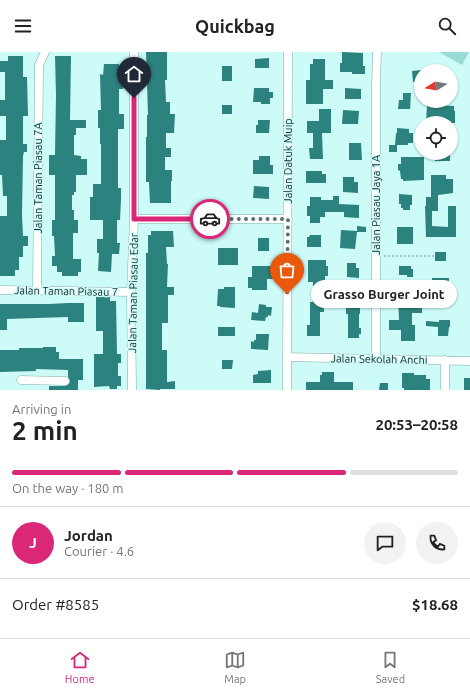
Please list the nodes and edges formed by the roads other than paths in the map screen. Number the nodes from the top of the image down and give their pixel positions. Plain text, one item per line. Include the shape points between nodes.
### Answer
1 (45, 52) edge
2 (134, 52) edge
3 (288, 52) edge
4 (377, 52) edge
5 (134, 219) junction
6 (288, 219) junction
7 (0, 290) edge
8 (37, 290) junction
9 (131, 292) junction
10 (287, 357) junction
11 (376, 359) junction
12 (444, 360) junction
13 (470, 361) edge
14 (21, 380) dead end
15 (43, 381) junction
16 (65, 381) dead end
17 (43, 390) edge
18 (132, 390) edge
19 (287, 390) edge
20 (444, 390) edge

1 - 8 street, Jalan Taman Piasau 7A via 39,65
2 - 5 street, Jalan Taman Piasau Edar
3 - 6 street, Jalan Datuk Muip
4 - 11 street, Jalan Piasau Jaya 1A
5 - 6 street
5 - 9 street, Jalan Taman Piasau Edar
6 - 10 street, Jalan Datuk Muip
7 - 8 street, Jalan Taman Piasau 7
8 - 9 street, Jalan Taman Piasau 7
9 - 18 street, Jalan Taman Piasau Edar
10 - 11 street, Jalan Sekolah Anchi
10 - 19 street, Jalan Datuk Muip
11 - 12 street, Jalan Sekolah Anchi
12 - 13 street, Jalan Sekolah Anchi
12 - 20 street
14 - 15 street
15 - 16 street
15 - 17 street

